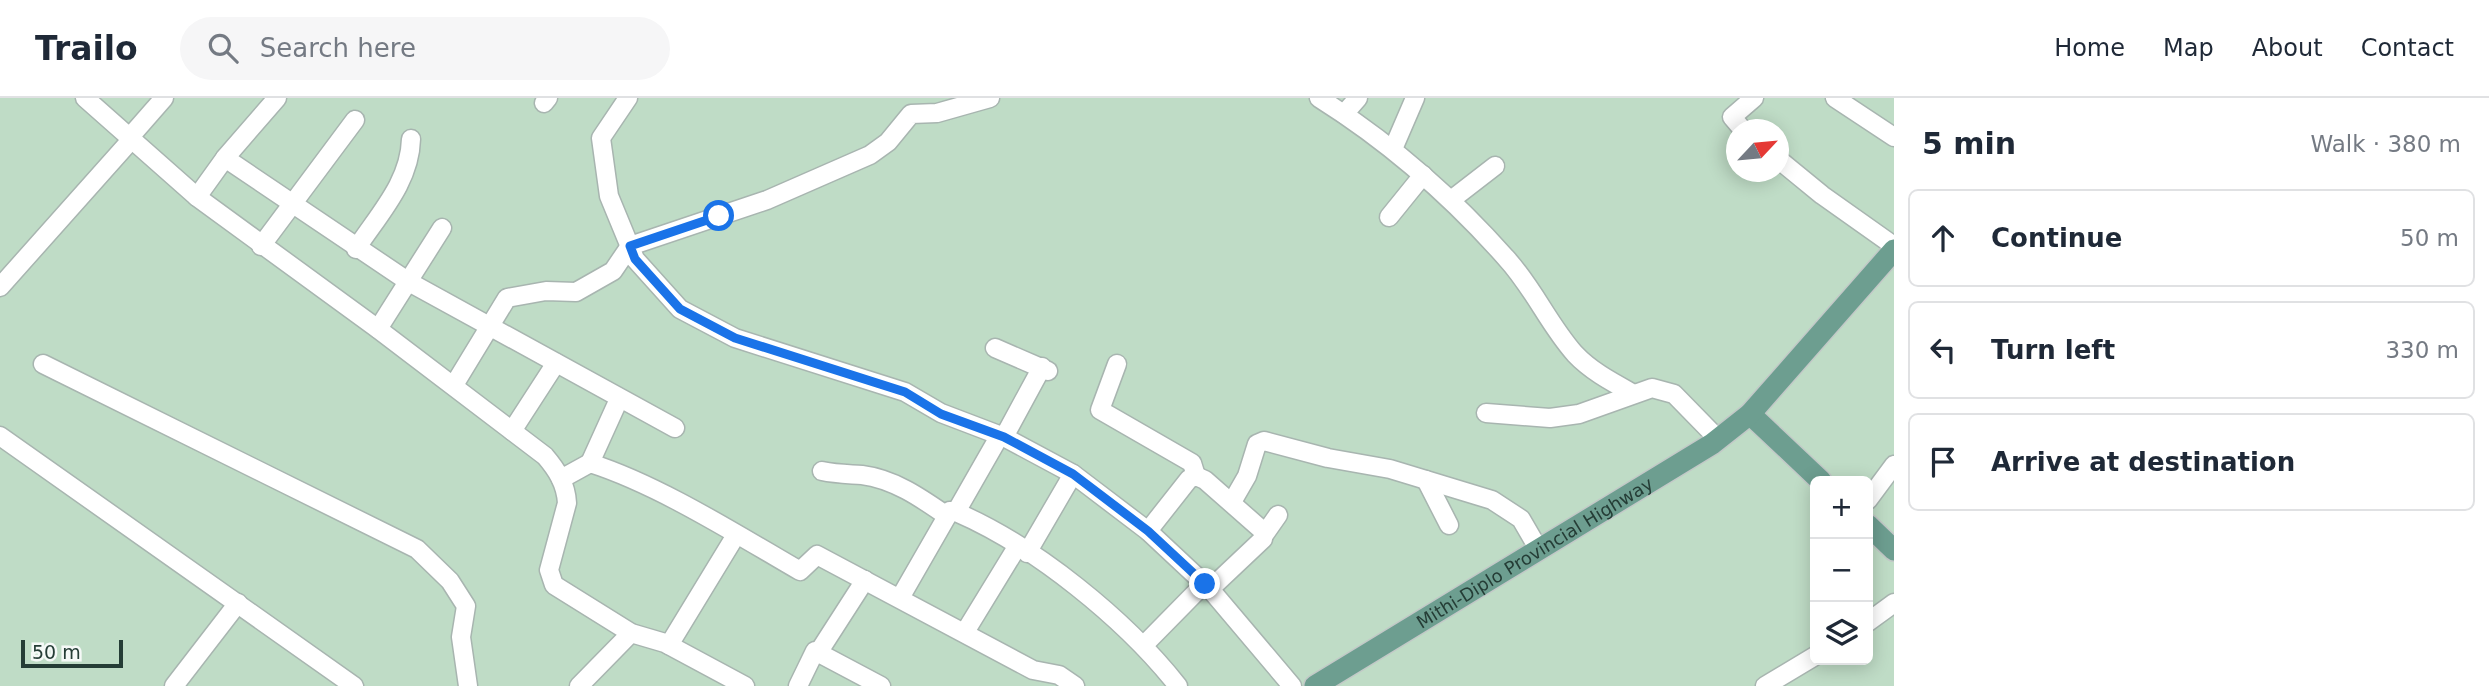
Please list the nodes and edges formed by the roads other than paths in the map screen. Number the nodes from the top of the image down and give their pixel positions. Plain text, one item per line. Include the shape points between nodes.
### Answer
1 (85, 98) edge
2 (164, 98) edge
3 (277, 98) edge
4 (628, 98) edge
5 (990, 98) edge
6 (1319, 98) edge
7 (1358, 98) edge
8 (1415, 98) edge
9 (1754, 98) edge
10 (1835, 98) edge
11 (1344, 114) junction
12 (1734, 119) edge
13 (355, 120) dead end
14 (1894, 137) edge
15 (130, 139) junction
16 (411, 139) dead end
17 (1393, 149) junction
18 (225, 158) junction
19 (1495, 166) dead end
20 (1789, 167) edge
21 (1423, 176) junction
22 (197, 197) junction
23 (1451, 200) junction
24 (292, 205) junction
25 (1390, 217) dead end
26 (442, 228) dead end
27 (261, 246) junction
28 (630, 246) junction
29 (1894, 248) edge
30 (356, 249) junction
31 (409, 282) junction
32 (0, 287) edge
33 (491, 325) junction
34 (378, 329) junction
35 (995, 348) dead end
36 (556, 363) junction
37 (43, 364) dead end
38 (1117, 364) dead end
39 (454, 385) junction
40 (1632, 393) junction
41 (619, 399) junction
42 (1486, 412) dead end
43 (1750, 414) junction
44 (675, 428) dead end
45 (512, 431) junction
46 (0, 436) edge
47 (1002, 436) junction
48 (1718, 439) junction
49 (590, 463) junction
50 (1894, 465) edge
51 (822, 471) dead end
52 (1073, 474) junction
53 (1196, 476) junction
54 (1816, 476) edge
55 (561, 480) junction
56 (1426, 480) junction
57 (1873, 493) edge
58 (1232, 502) junction
59 (951, 514) junction
60 (1278, 515) dead end
61 (1449, 525) dead end
62 (1873, 530) edge
63 (1148, 531) junction
64 (736, 535) junction
65 (1264, 535) junction
66 (1022, 550) junction
67 (1539, 550) junction
68 (1894, 550) edge
69 (865, 580) junction
70 (1207, 586) junction
71 (900, 598) junction
72 (238, 603) junction
73 (1894, 603) edge
74 (1873, 618) edge
75 (965, 632) junction
76 (631, 633) junction
77 (669, 645) junction
78 (1144, 645) junction
79 (818, 653) junction
80 (1810, 659) edge
81 (174, 686) edge
82 (354, 686) edge
83 (468, 686) edge
84 (579, 686) edge
85 (745, 686) edge
86 (798, 686) edge
87 (881, 686) edge
88 (1075, 686) edge
89 (1178, 686) edge
90 (1292, 686) edge
91 (1315, 686) edge
92 (1766, 686) edge

1 - 15 street
2 - 15 street
3 - 18 street
4 - 28 street via 601,138 609,197
5 - 28 street via 937,113 911,114 888,142 870,155 767,200
6 - 11 street
7 - 11 street
8 - 17 street
9 - 12 street
10 - 14 street
11 - 17 street
13 - 24 street
15 - 22 street
15 - 32 street
16 - 30 street via 404,177
17 - 21 street
18 - 22 street
18 - 24 street
19 - 23 street
20 - 29 street
21 - 23 street
21 - 25 street
22 - 27 street
23 - 40 street via 1509,261 1575,354 1596,373
24 - 27 street
24 - 30 street
26 - 31 street
27 - 34 street
28 - 33 street via 613,271 576,292 546,291 507,298
28 - 47 street via 635,259 680,309 735,338 905,392 941,414
29 - 43 main road, Mithi-Diplo Provincial Highway
30 - 31 street
31 - 33 street
31 - 34 street
33 - 36 street
33 - 39 street
34 - 39 street
35 - 47 street via 1045,369
36 - 41 street
36 - 45 street
37 - 83 street via 417,549 450,581 466,606 461,637
38 - 53 street via 1100,410 1192,463
39 - 45 street
40 - 42 street via 1605,406 1550,418
40 - 48 street via 1652,388 1674,394
41 - 44 street
41 - 49 street
43 - 48 main road, Mithi-Diplo Provincial Highway
43 - 54 main road
45 - 55 street via 545,456
46 - 72 street
47 - 52 street
47 - 59 street
48 - 67 main road, Mithi-Diplo Provincial Highway
49 - 55 street
49 - 64 street
50 - 57 street
51 - 59 street via 890,482
52 - 63 street
52 - 66 street
53 - 58 street
53 - 63 street
55 - 76 street via 567,503 549,577
56 - 58 street via 1260,441
56 - 61 street
56 - 67 street via 1511,510
58 - 65 street
59 - 66 street
59 - 71 street
60 - 65 street
62 - 68 main road
63 - 70 street
64 - 69 street via 800,571 817,555
64 - 77 street
65 - 70 street
66 - 75 street
66 - 78 street via 1092,598
67 - 91 main road, Mithi-Diplo Provincial Highway
69 - 71 street
69 - 79 street
70 - 78 street
70 - 90 street
71 - 75 street
72 - 81 street
72 - 82 street
73 - 74 street
75 - 88 street via 1033,670 1059,675
76 - 77 street
76 - 84 street
77 - 85 street
78 - 89 street
79 - 86 street via 815,651
79 - 87 street
80 - 92 street

